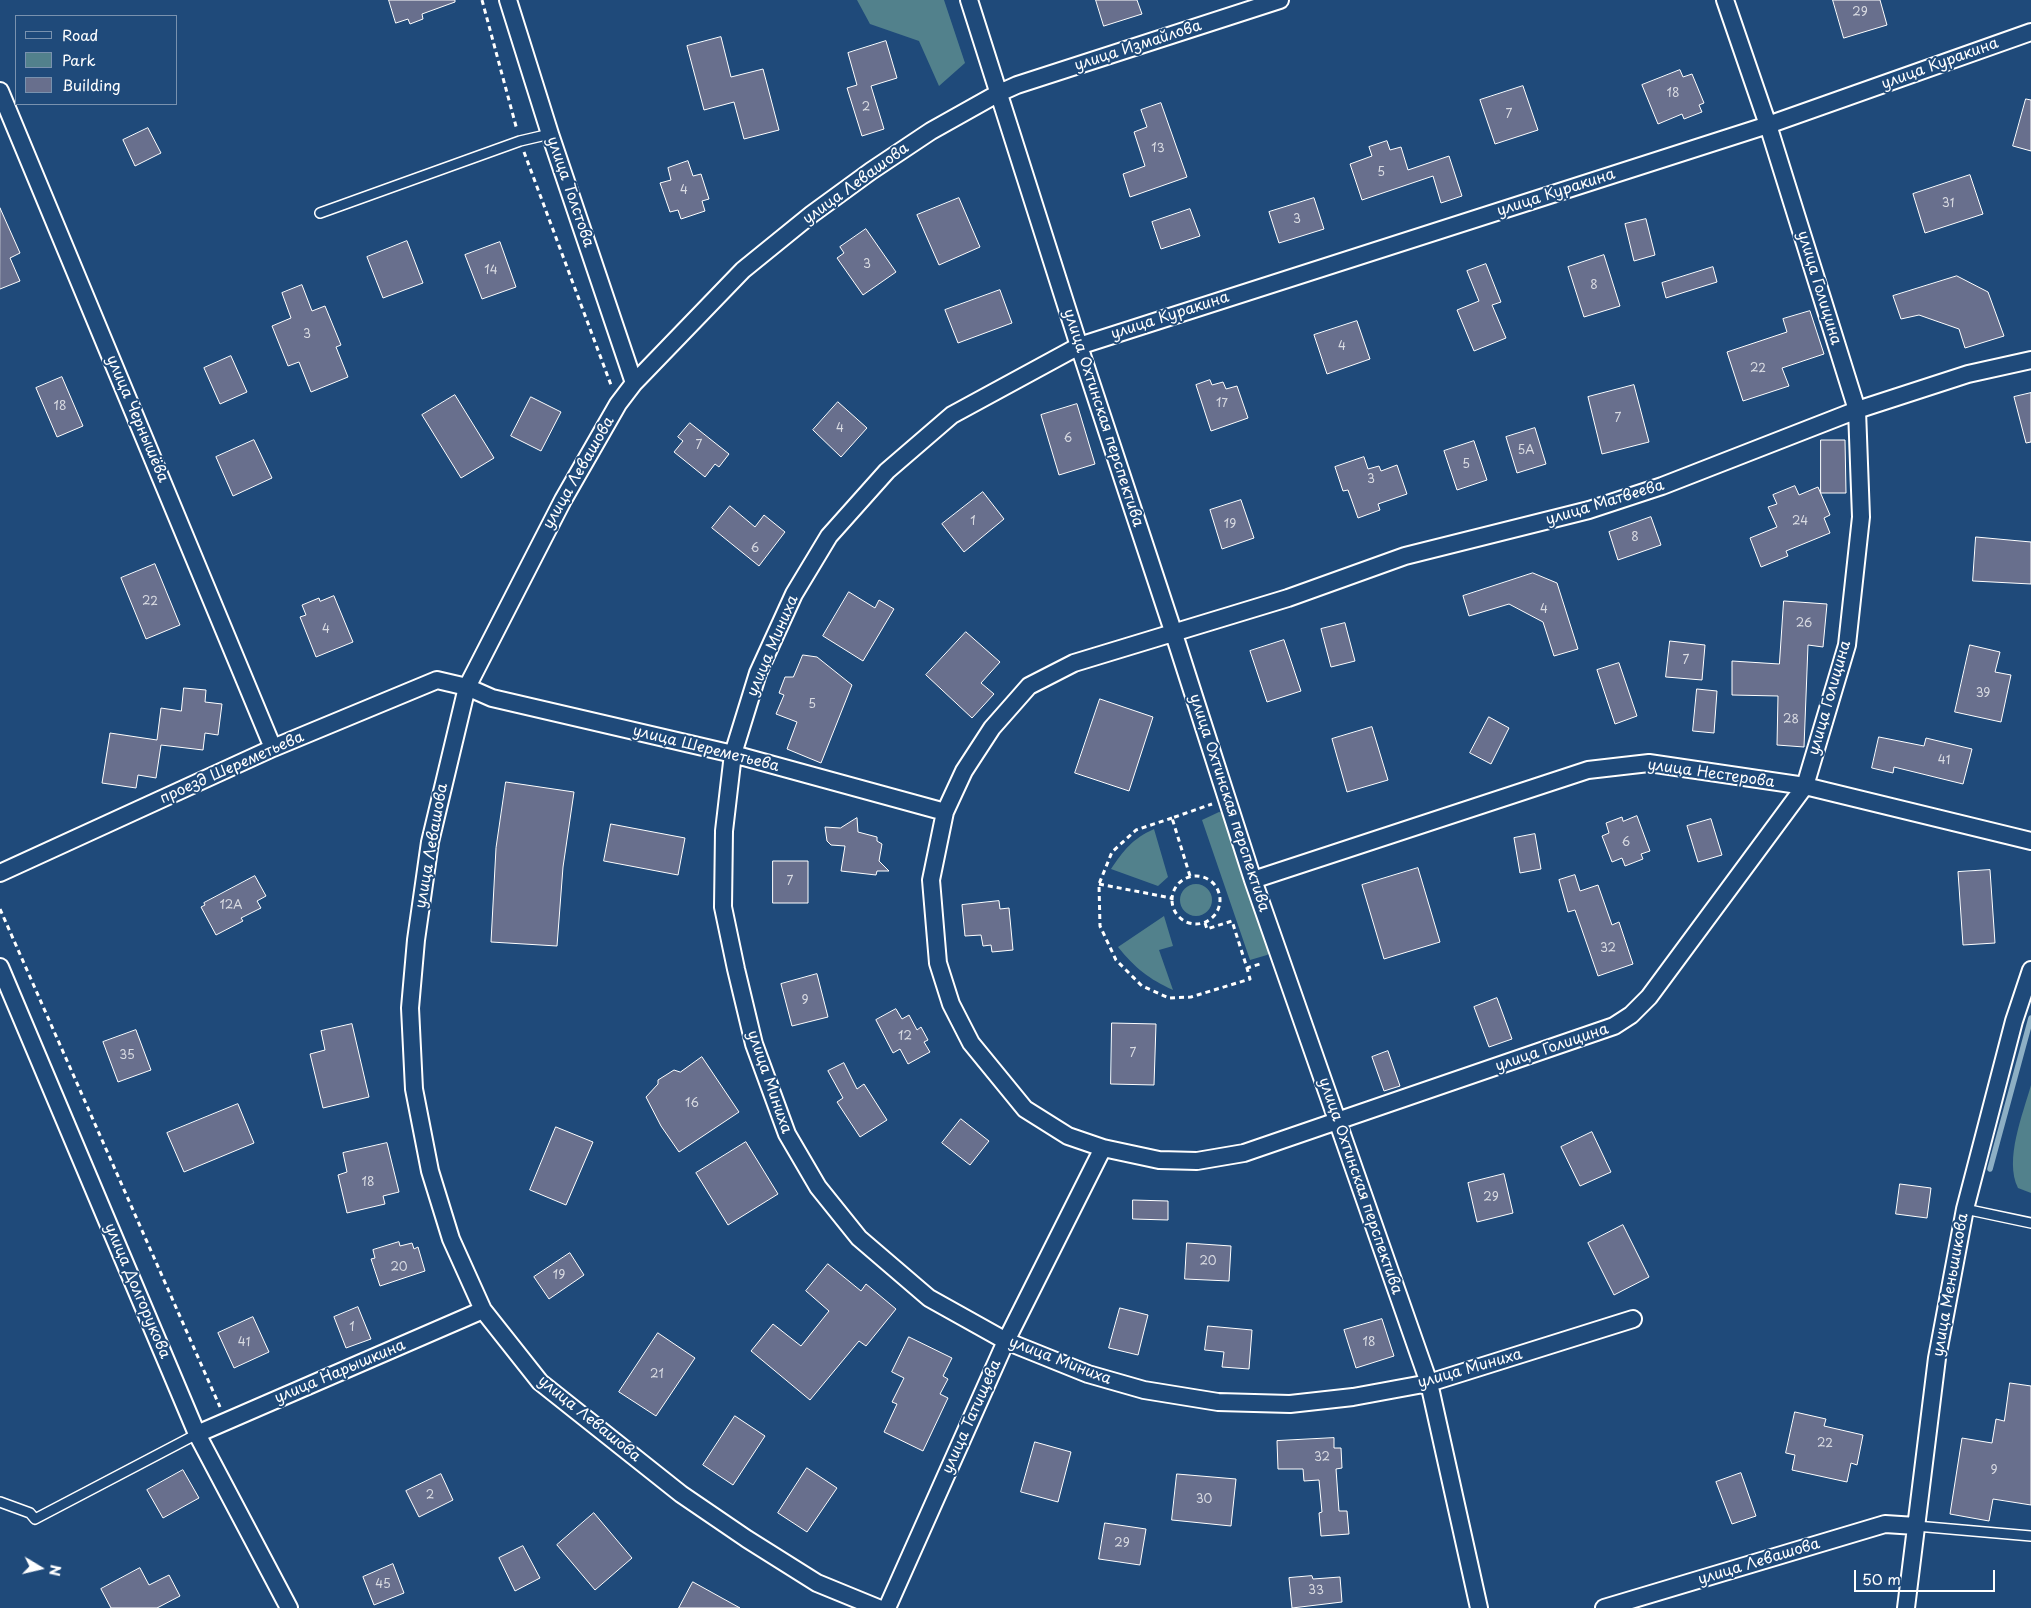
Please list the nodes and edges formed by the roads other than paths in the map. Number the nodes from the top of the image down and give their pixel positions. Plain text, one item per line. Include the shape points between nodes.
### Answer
1 (508, 0) edge
2 (969, 0) edge
3 (1280, 0) edge
4 (1725, 0) edge
5 (2031, 32) edge
6 (0, 91) edge
7 (998, 94) junction
8 (1768, 125) junction
9 (550, 134) junction
10 (320, 213) dead end
11 (1079, 346) junction
12 (2031, 360) edge
13 (634, 383) junction
14 (1857, 410) junction
15 (1174, 634) junction
16 (467, 687) junction
17 (273, 748) junction
18 (733, 754) junction
19 (1805, 786) junction
20 (945, 812) junction
21 (2031, 841) edge
22 (0, 873) edge
23 (1253, 880) junction
24 (0, 967) edge
25 (2031, 970) edge
26 (1337, 1121) junction
27 (1103, 1148) junction
28 (1965, 1209) junction
29 (2031, 1223) edge
30 (483, 1310) junction
31 (1633, 1319) dead end
32 (1006, 1341) junction
33 (1429, 1384) junction
34 (197, 1434) junction
35 (0, 1502) edge
36 (1916, 1526) junction
37 (2031, 1536) edge
38 (289, 1608) edge
39 (878, 1608) edge
40 (887, 1608) edge
41 (1479, 1608) edge
42 (1604, 1608) edge
43 (1906, 1608) edge

1 - 9 street, улица Толстова
2 - 7 street, улица Охтинская перспектива
3 - 7 street, улица Измайлова via 1026,82
4 - 8 street, улица Голицина
5 - 8 street, улица Куракина
6 - 17 street, улица Чернышёва
7 - 11 street, улица Охтинская перспектива
7 - 13 street, улица Левашова via 931,131 812,214 743,270
8 - 11 street, улица Куракина
8 - 14 street, улица Голицина
9 - 10 lane via 520,141
9 - 13 street, улица Толстова
11 - 15 street, улица Охтинская перспектива
11 - 18 street, улица Миниха via 952,415 887,471 830,536 794,594 758,673
12 - 14 street, улица Матвеева via 1968,374
13 - 16 street, улица Левашова via 618,404 563,500
14 - 15 street, улица Матвеева via 1653,489 1589,510 1405,556
14 - 19 street, улица Голицина via 1861,516 1846,645
15 - 20 street, улица Матвеева via 1074,663 1029,686 992,728 964,771
15 - 23 street, улица Охтинская перспектива
16 - 17 street, проезд Шереметьева via 437,680
16 - 18 street, улица Шереметьева via 492,698
16 - 30 street, улица Левашова via 430,842 410,1008 414,1089 430,1172 451,1239
17 - 22 street, проезд Шереметьева
18 - 20 street, улица Шереметьева
18 - 32 street, улица Миниха via 724,831 724,907 754,1044 786,1134 818,1187 859,1238 929,1298
19 - 21 street, улица Нестерова
19 - 23 street, улица Нестерова via 1649,763 1588,770
19 - 26 street, улица Голицина via 1649,997 1631,1015 1614,1026
20 - 27 street, улица Голицина via 931,880 938,963 950,1004 971,1043 1025,1109 1068,1136
23 - 26 street, улица Охтинская перспектива
24 - 34 street, улица Долгорукова
25 - 28 street, улица Меньшикова via 2014,1021
26 - 27 street, улица Голицина via 1244,1153 1197,1161 1159,1160
26 - 33 street, улица Охтинская перспектива
27 - 32 street, улица Татищева
28 - 29 lane
28 - 36 street, улица Меньшикова via 1937,1358
30 - 34 street, улица Нарышкина
30 - 39 street, улица Левашова via 540,1382 681,1494 818,1583
31 - 33 street, улица Миниха
32 - 33 street, улица Миниха via 1097,1376 1144,1390 1218,1402 1290,1404
32 - 40 street, улица Татищева
33 - 41 street, улица Охтинская перспектива
34 - 35 lane via 34,1519 30,1513
34 - 38 street, улица Долгорукова
36 - 37 lane
36 - 42 street, улица Левашова via 1886,1524
36 - 43 street, улица Меньшикова

